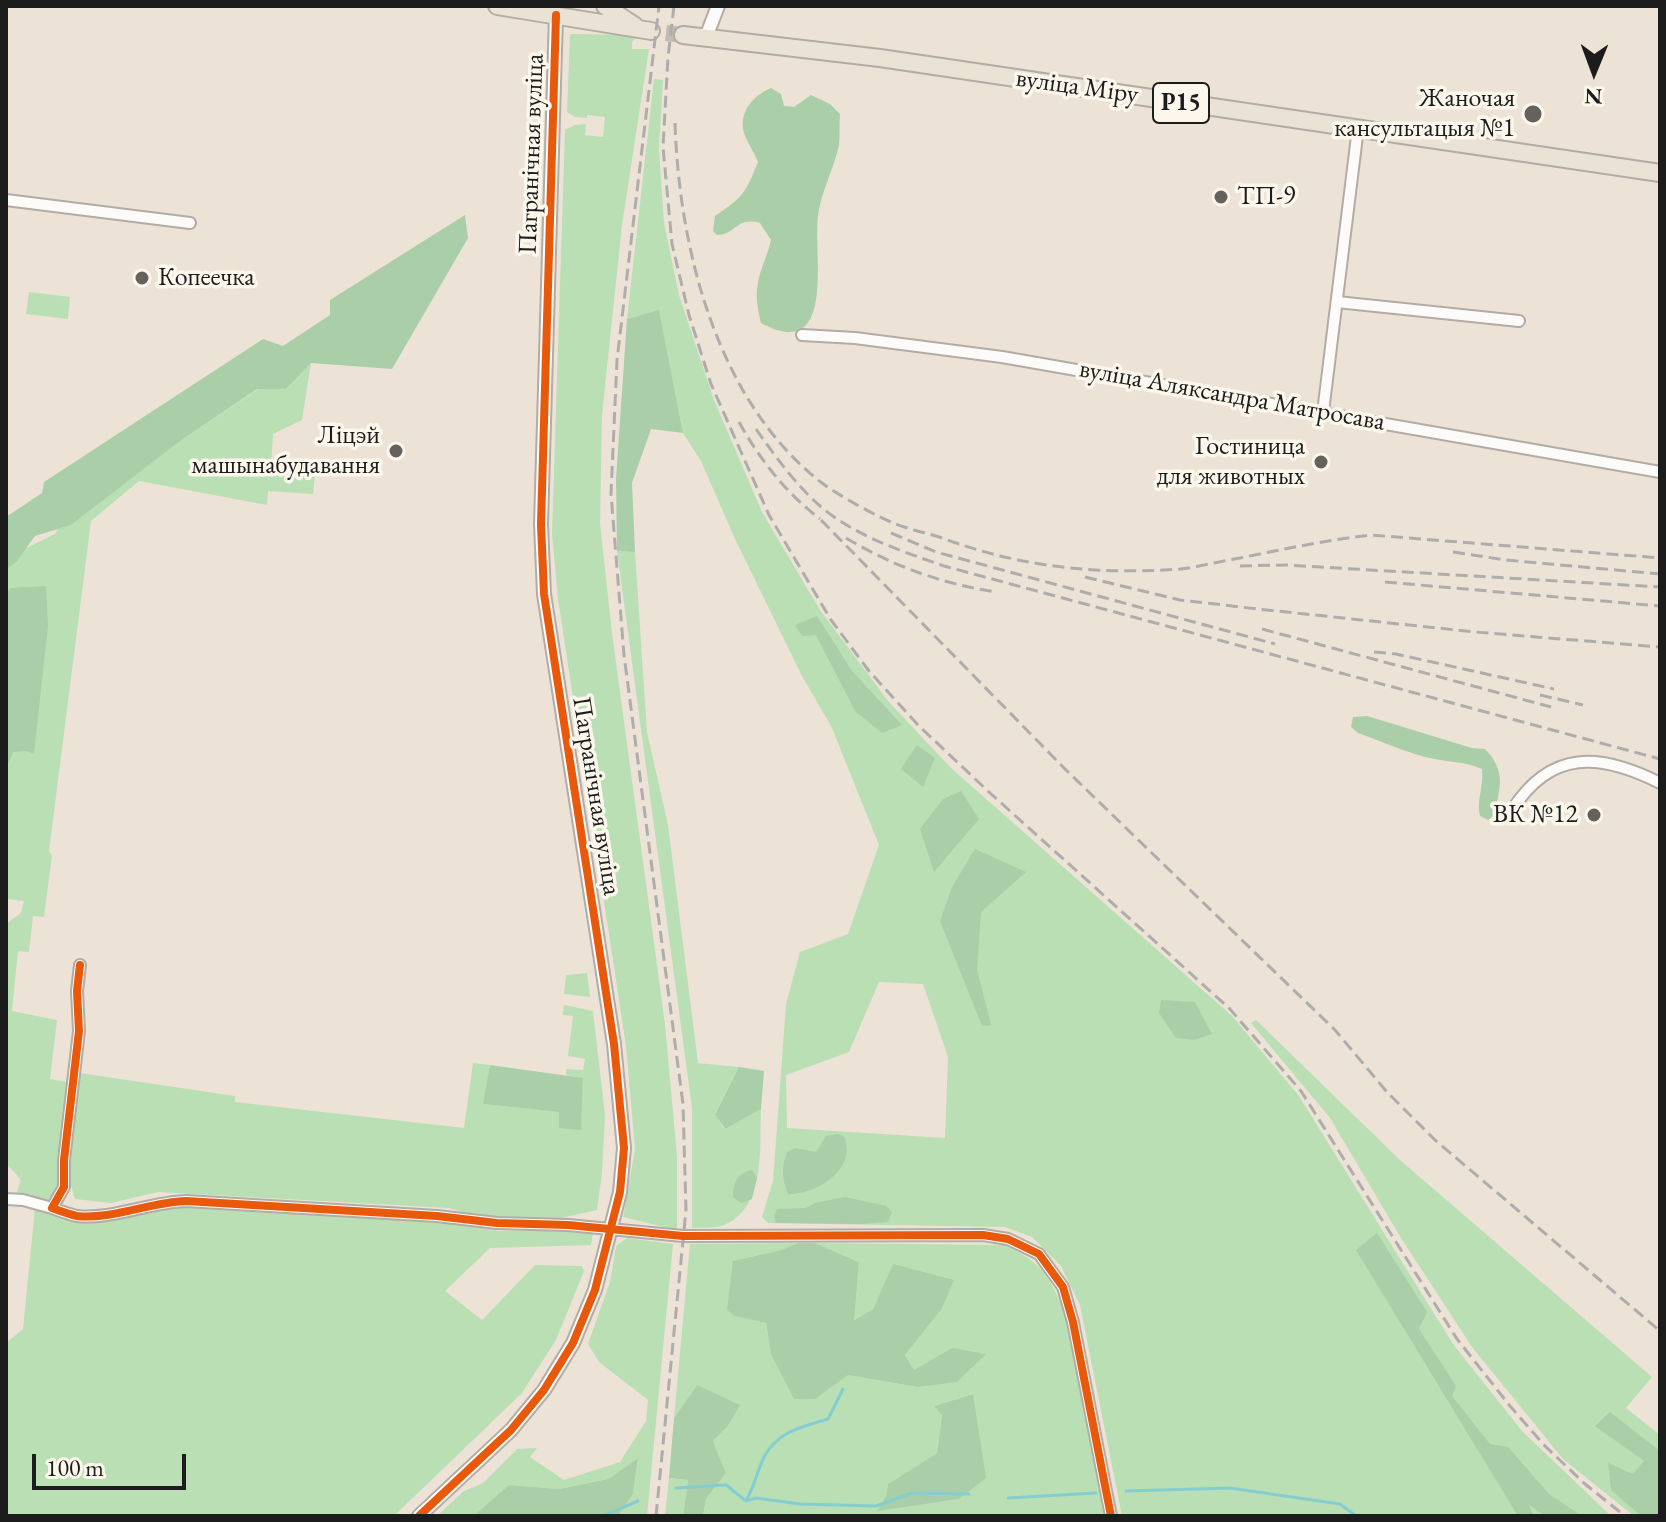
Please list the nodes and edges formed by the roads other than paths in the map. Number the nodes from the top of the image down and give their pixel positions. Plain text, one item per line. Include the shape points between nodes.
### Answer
1 (497, 6) edge
2 (605, 6) edge
3 (718, 6) edge
4 (556, 15) junction
5 (660, 32) junction
6 (706, 37) junction
7 (1358, 128) junction
8 (1660, 173) edge
9 (6, 200) edge
10 (190, 223) dead end
11 (1337, 302) junction
12 (1519, 321) dead end
13 (802, 335) dead end
14 (1323, 412) junction
15 (1660, 472) edge
16 (1660, 783) edge
17 (1512, 810) dead end
18 (80, 965) dead end
19 (6, 1199) edge
20 (52, 1208) junction
21 (611, 1229) junction
22 (419, 1516) edge
23 (1111, 1516) edge

1 - 4 main road, вуліца Міру / Р15
2 - 5 main road
3 - 6 street
4 - 5 main road, вуліца Міру / Р15
4 - 21 street, Пагранічная вуліца via 541,524 544,594 622,1112 620,1192
5 - 6 main road, вуліца Міру / Р15
6 - 7 main road, вуліца Міру / Р15
7 - 8 main road, вуліца Міру / Р15
7 - 11 street
9 - 10 street
11 - 12 street
11 - 14 street
13 - 14 street, вуліца Аляксандра Матросава via 1002,357
14 - 15 street, вуліца Аляксандра Матросава
16 - 17 street via 1606,763 1575,761 1547,772 1525,789
18 - 20 street via 64,1187
19 - 20 street
20 - 21 street via 93,1216 186,1201
21 - 22 street, Пагранічная вуліца via 584,1317 544,1390 511,1430
21 - 23 street via 683,1236 983,1235 1008,1239 1039,1254 1063,1287 1073,1322

